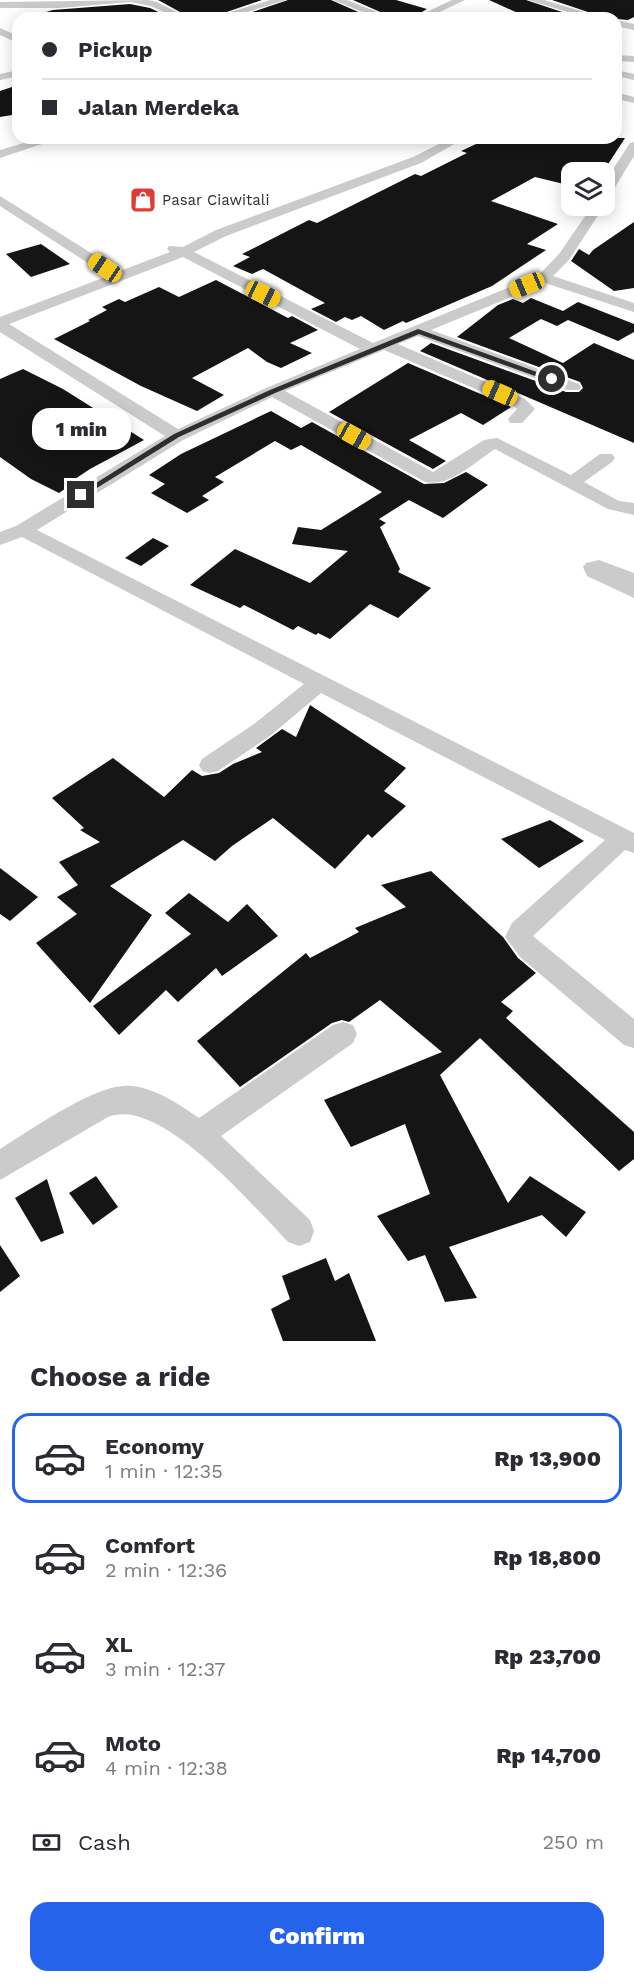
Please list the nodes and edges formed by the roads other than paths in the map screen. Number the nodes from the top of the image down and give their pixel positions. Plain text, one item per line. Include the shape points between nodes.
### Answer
1 (129, 0) edge
2 (255, 0) edge
3 (281, 0) edge
4 (338, 0) edge
5 (460, 0) edge
6 (533, 0) edge
7 (266, 4) junction
8 (0, 5) edge
9 (27, 6) junction
10 (30, 12) edge
11 (171, 12) edge
12 (237, 12) edge
13 (371, 12) edge
14 (433, 12) edge
15 (577, 12) edge
16 (34, 144) edge
17 (448, 144) edge
18 (634, 146) edge
19 (0, 154) edge
20 (615, 184) edge
21 (0, 200) edge
22 (591, 216) edge
23 (184, 252) junction
24 (105, 268) junction
25 (118, 276) junction
26 (544, 278) junction
27 (0, 306) edge
28 (634, 308) edge
29 (0, 323) edge
30 (418, 331) junction
31 (380, 347) junction
32 (573, 387) dead end
33 (272, 392) junction
34 (516, 419) dead end
35 (177, 436) junction
36 (606, 458) dead end
37 (572, 483) junction
38 (634, 509) edge
39 (24, 530) junction
40 (0, 539) edge
41 (634, 580) edge
42 (634, 592) edge
43 (320, 682) junction
44 (210, 765) dead end
45 (628, 841) edge
46 (343, 1034) dead end
47 (634, 1036) edge
48 (200, 1134) junction
49 (0, 1166) edge
50 (298, 1231) dead end

1 - 9 street
1 - 11 street
2 - 7 street
3 - 7 street
4 - 13 street
5 - 14 street
6 - 15 street
7 - 12 street
8 - 9 street
9 - 10 street
16 - 19 street
17 - 23 street via 417,160 221,233
18 - 20 street
21 - 24 street
22 - 26 street via 564,257
23 - 24 street via 163,248
23 - 25 street
23 - 31 street via 222,274
24 - 25 street
24 - 27 street
25 - 29 street
26 - 28 street
26 - 30 street
29 - 35 street
30 - 31 street
30 - 32 street
31 - 33 street
31 - 34 street via 519,402 526,409
33 - 35 street
33 - 37 street via 431,478 441,476 497,442
35 - 39 street
36 - 37 street
37 - 38 street via 614,505
39 - 40 street
39 - 43 street
41 - 42 street via 593,567 594,572
43 - 44 street via 262,730
43 - 45 street
45 - 47 street via 521,930 518,937
46 - 48 street
48 - 49 street via 148,1104 125,1099 103,1105
48 - 50 street

